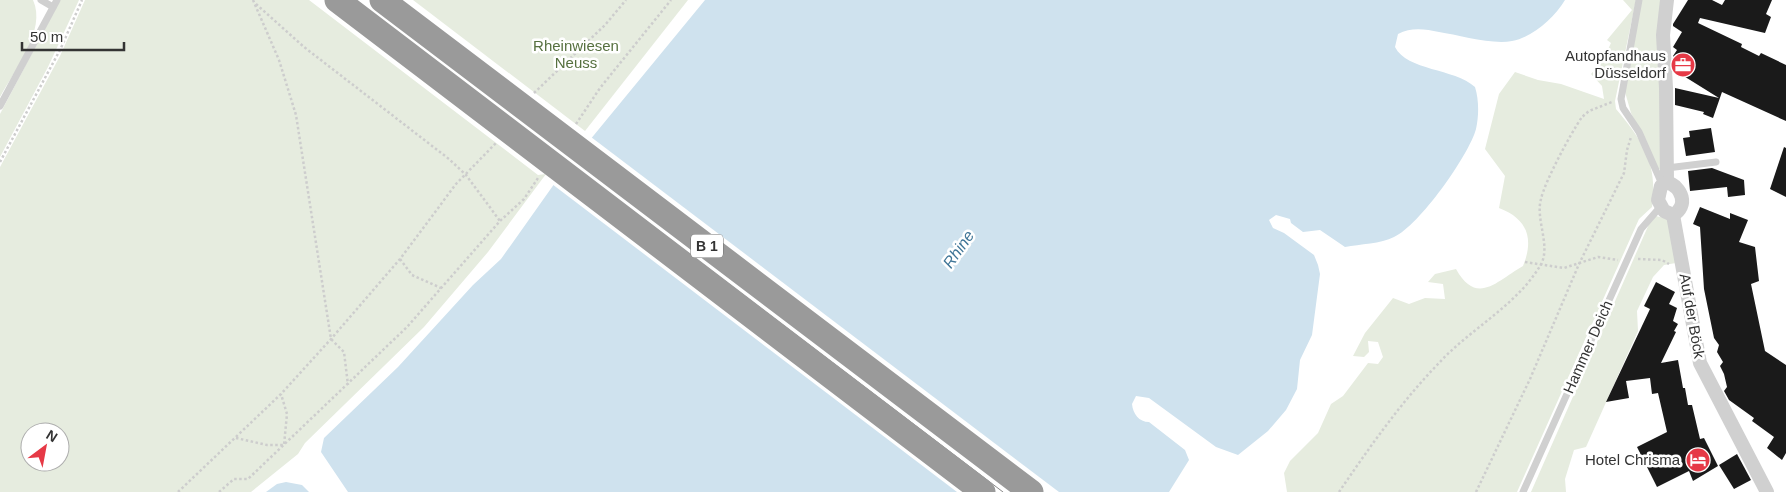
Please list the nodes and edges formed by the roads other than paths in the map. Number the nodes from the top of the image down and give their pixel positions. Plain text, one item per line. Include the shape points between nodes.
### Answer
1 (41, 0) edge
2 (57, 0) edge
3 (337, 0) edge
4 (382, 0) edge
5 (1639, 0) edge
6 (1667, 0) edge
7 (53, 7) junction
8 (0, 106) edge
9 (1716, 162) dead end
10 (1667, 168) junction
11 (1665, 183) junction
12 (1660, 206) junction
13 (1673, 215) junction
14 (983, 492) edge
15 (1031, 492) edge
16 (1523, 492) edge
17 (1767, 492) edge

1 - 7 lane
2 - 7 lane
3 - 14 highway, B 1, bridge
4 - 15 highway, B 1, bridge
5 - 11 lane via 1621,99
6 - 10 street via 1663,35
7 - 8 lane
9 - 10 lane
10 - 11 street
11 - 12 street via 1658,194
11 - 13 street via 1676,187 1683,200 1681,208
12 - 13 street
12 - 16 lane, Hammer Deich via 1641,229
13 - 17 street, Auf der Böck via 1700,363

